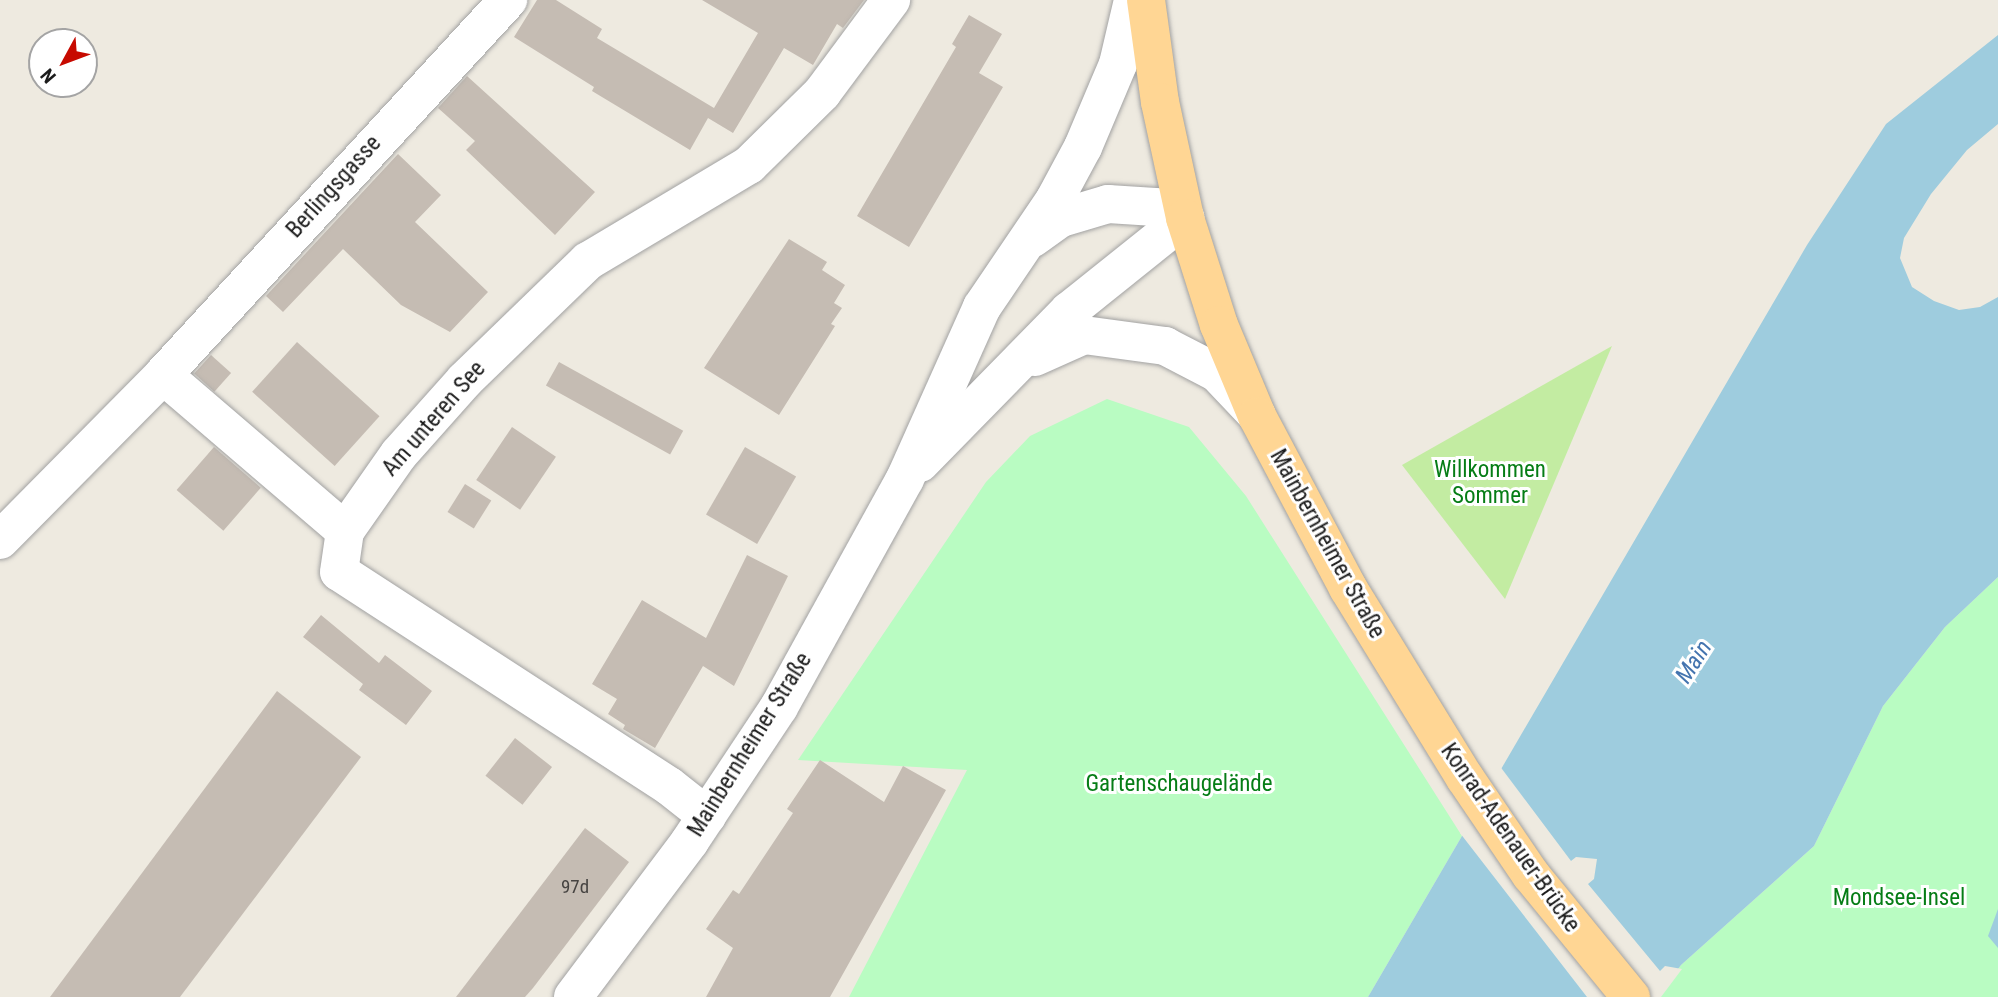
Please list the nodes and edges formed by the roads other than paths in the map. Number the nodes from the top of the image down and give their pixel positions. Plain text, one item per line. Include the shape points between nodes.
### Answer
1 (508, 0) edge
2 (891, 0) edge
3 (1133, 0) edge
4 (1146, 0) edge
5 (1185, 218) junction
6 (1022, 249) junction
7 (1021, 365) junction
8 (163, 375) junction
9 (1257, 416) junction
10 (905, 479) junction
11 (5, 522) edge
12 (345, 531) junction
13 (1399, 671) joint
14 (707, 816) junction
15 (573, 997) edge
16 (1631, 997) edge

1 - 8 street, Berlingsgasse
2 - 12 street, Am unteren See via 822,93 750,165 588,261 475,371 399,454
3 - 6 street, Mainbernheimer Straße via 1118,64 1102,106 1055,199
4 - 5 main road, Mainbernheimer Straße via 1160,102
5 - 6 street, Mainbernheimer Straße via 1155,207 1108,204 1060,218
5 - 7 street, Mainbernheimer Straße via 1069,311
5 - 9 main road, Mainbernheimer Straße via 1219,325
6 - 10 street, Mainbernheimer Straße via 982,307
7 - 9 street, Mainbernheimer Straße via 1084,335 1127,337 1192,358 1239,393
7 - 10 street, Mainbernheimer Straße
8 - 11 street, Berlingsgasse
8 - 12 street
9 - 13 main road, Mainbernheimer Straße via 1348,588
10 - 14 street, Mainbernheimer Straße via 779,708
12 - 14 street, Am unteren See via 339,572 669,786
13 - 16 main road, Konrad-Adenauer-Brücke via 1524,864
14 - 15 street, Mainbernheimer Straße

